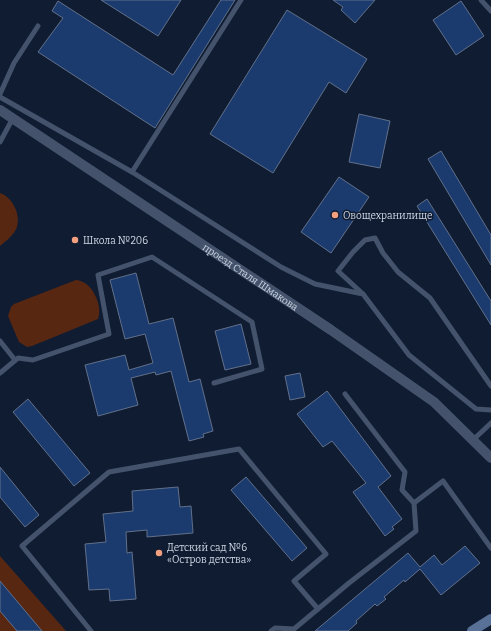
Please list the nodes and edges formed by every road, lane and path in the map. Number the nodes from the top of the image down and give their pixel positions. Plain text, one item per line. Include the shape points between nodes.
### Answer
1 (242, 0) edge
2 (481, 0) edge
3 (491, 11) edge
4 (38, 26) dead end
5 (0, 96) edge
6 (0, 110) edge
7 (13, 118) junction
8 (0, 142) edge
9 (132, 172) junction
10 (363, 294) junction
11 (0, 341) edge
12 (16, 360) junction
13 (0, 373) edge
14 (214, 383) dead end
15 (491, 386) edge
16 (345, 394) dead end
17 (491, 410) edge
18 (491, 423) edge
19 (474, 439) junction
20 (491, 458) edge
21 (414, 503) junction
22 (491, 548) edge
23 (318, 609) junction
24 (491, 619) edge
25 (484, 628) edge
26 (91, 631) edge
27 (271, 631) edge
28 (472, 631) edge

1 - 9 lane
2 - 3 lane
4 - 5 lane via 14,63
5 - 9 lane
6 - 7 street, проезд Сталя Шмакова
7 - 8 lane
7 - 19 street, проезд Сталя Шмакова via 331,330 434,402
9 - 10 lane via 281,267 315,284
10 - 15 lane via 338,272 365,240 375,238 398,272 430,298
10 - 17 lane via 410,355 476,409
11 - 12 lane
12 - 13 lane
12 - 14 lane via 34,360 109,334 98,275 152,257 252,322 262,369
16 - 21 lane via 405,472 402,490
18 - 19 lane
19 - 20 street, проезд Сталя Шмакова
21 - 22 lane via 443,481
21 - 23 lane via 416,531
23 - 26 lane via 294,582 326,554 239,449 109,472 22,546
23 - 27 lane via 294,629 275,628
24 - 25 main road
25 - 28 main road

